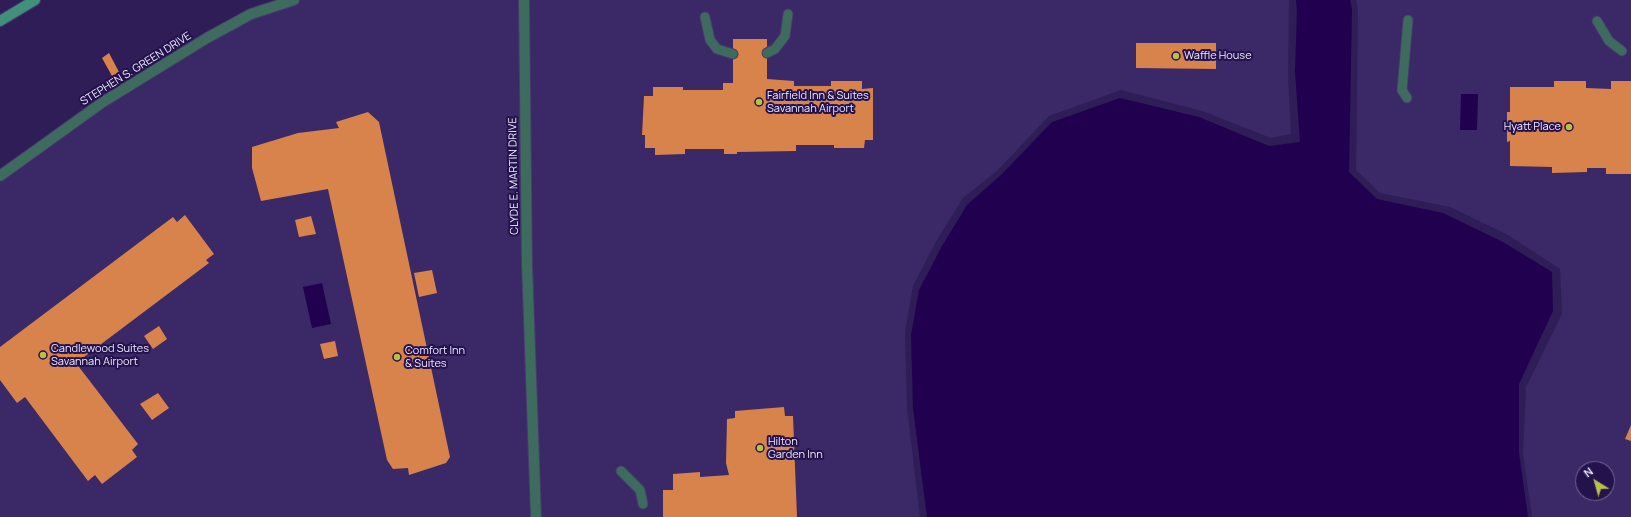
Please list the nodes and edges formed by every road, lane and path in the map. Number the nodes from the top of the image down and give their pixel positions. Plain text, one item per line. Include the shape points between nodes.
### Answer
1 (35, 0) edge
2 (294, 0) edge
3 (524, 0) edge
4 (788, 14) dead end
5 (705, 17) dead end
6 (1408, 20) dead end
7 (0, 21) edge
8 (1597, 21) dead end
9 (1622, 51) dead end
10 (767, 53) dead end
11 (733, 54) dead end
12 (1406, 98) dead end
13 (0, 176) edge
14 (620, 471) dead end
15 (643, 504) dead end
16 (536, 517) edge

1 - 7 main road
2 - 13 street, STEPHEN S. GREEN DRIVE via 251,14 207,38 104,102
3 - 16 street, CLYDE E. MARTIN DRIVE via 527,264
4 - 10 lane via 785,36 775,49
5 - 11 lane via 710,40 717,49
6 - 12 lane via 1402,90
8 - 9 lane via 1609,41
14 - 15 lane via 640,490

